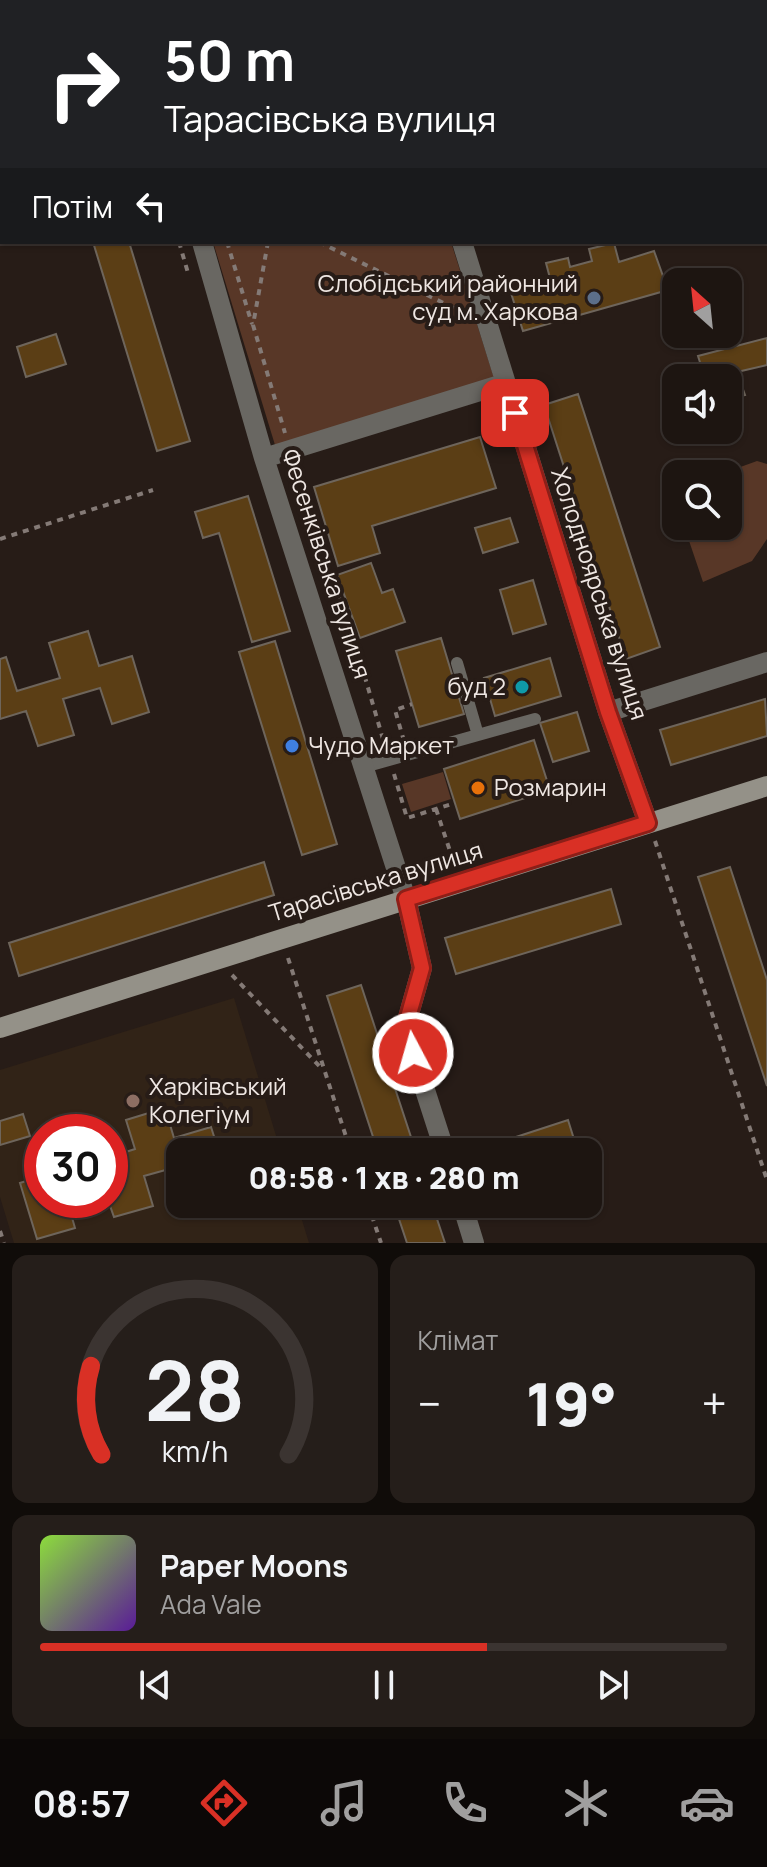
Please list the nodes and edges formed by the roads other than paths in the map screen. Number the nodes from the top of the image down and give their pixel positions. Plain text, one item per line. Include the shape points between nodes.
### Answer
1 (203, 244) edge
2 (463, 244) edge
3 (506, 383) junction
4 (264, 458) junction
5 (767, 662) edge
6 (457, 663) dead end
7 (608, 712) junction
8 (535, 719) dead end
9 (478, 735) junction
10 (364, 767) junction
11 (767, 786) edge
12 (652, 832) junction
13 (406, 899) junction
14 (0, 1028) edge
15 (440, 1138) edge
16 (466, 1218) edge
17 (474, 1243) edge

1 - 4 street, Фесенківська вулиця
2 - 3 street, Холодноярська вулиця
3 - 4 street
3 - 7 street, Холодноярська вулиця
4 - 10 street, Фесенківська вулиця
5 - 7 street
6 - 9 lane
7 - 12 street, Холодноярська вулиця
8 - 9 lane
9 - 10 lane
10 - 13 street, Фесенківська вулиця
11 - 12 street, Тарасівська вулиця
12 - 13 street, Тарасівська вулиця
13 - 14 street, Тарасівська вулиця
13 - 15 street, Фесенківська вулиця via 422,968 405,1028
16 - 17 street

